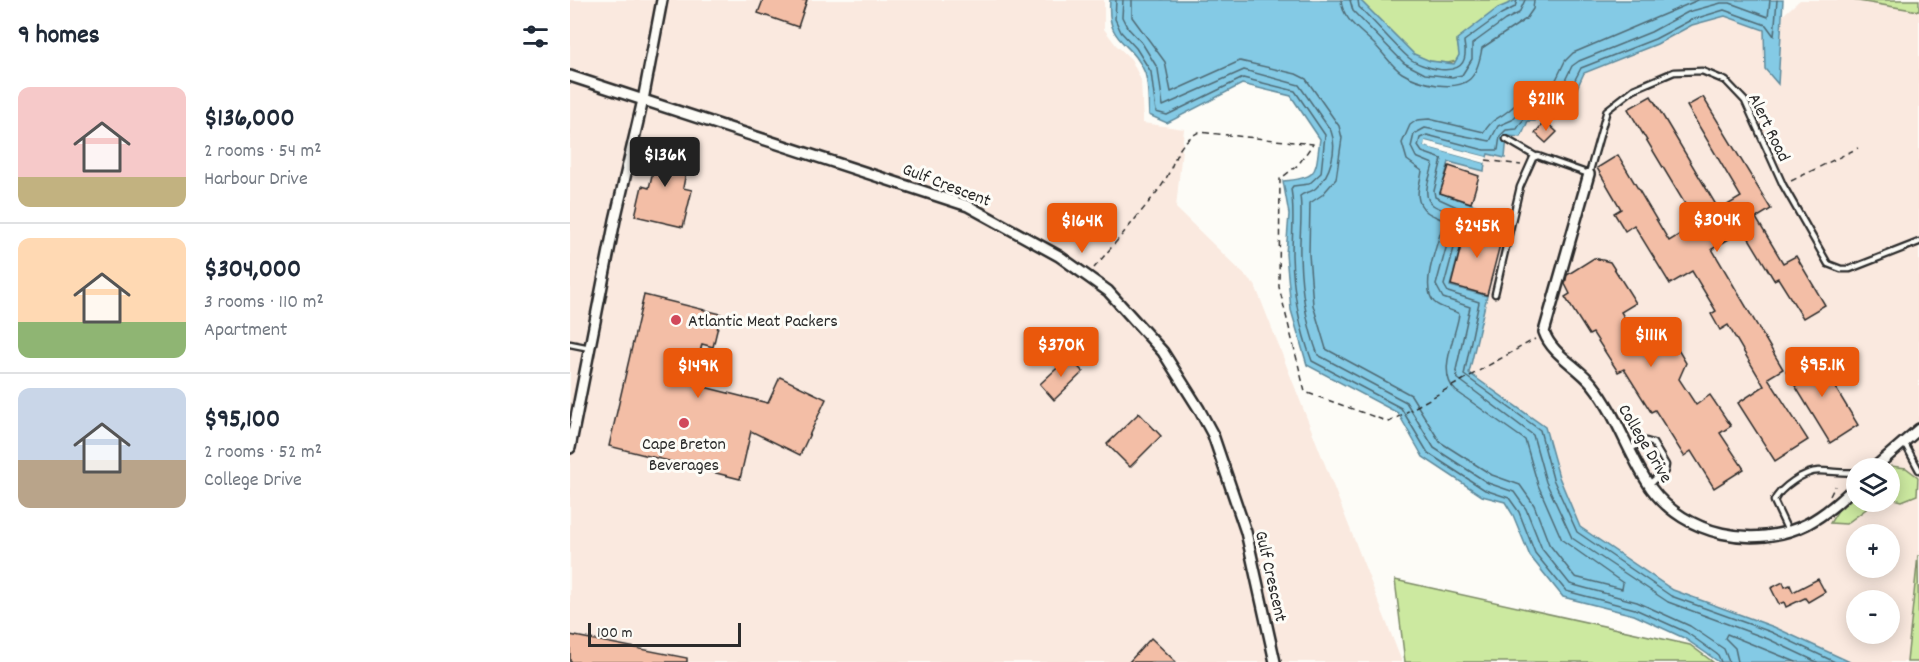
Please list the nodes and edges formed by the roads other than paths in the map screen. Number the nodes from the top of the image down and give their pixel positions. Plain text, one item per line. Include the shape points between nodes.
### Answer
1 (662, 0) edge
2 (570, 76) edge
3 (643, 100) junction
4 (1506, 139) dead end
5 (1535, 156) junction
6 (1588, 174) junction
7 (1919, 242) edge
8 (1495, 294) dead end
9 (570, 344) edge
10 (590, 348) junction
11 (1919, 429) edge
12 (1904, 442) junction
13 (570, 448) edge
14 (1629, 450) junction
15 (1886, 458) edge
16 (1919, 470) edge
17 (1846, 473) edge
18 (1649, 484) junction
19 (1846, 495) edge
20 (1788, 531) junction
21 (1275, 662) edge

1 - 3 street
2 - 3 street, Gulf Crescent
3 - 10 street
3 - 21 street, Gulf Crescent via 968,206 1088,275 1128,310 1156,343 1212,435 1246,531
4 - 5 lane
5 - 6 lane
5 - 8 lane via 1528,166
6 - 7 lane, Alert Road via 1612,104 1651,80 1692,70 1718,76 1739,93 1783,185 1825,260 1836,268 1850,269
6 - 14 street, College Drive via 1544,332 1560,355 1593,385
9 - 10 lane
10 - 13 street
11 - 12 street
12 - 15 street
12 - 16 lane
14 - 18 street, College Drive
14 - 18 lane via 1646,441 1653,443 1666,465 1665,471
17 - 20 lane via 1809,473 1779,491 1774,501
18 - 20 street, College Drive via 1673,510 1704,528 1749,537
19 - 20 street, College Drive via 1824,514

